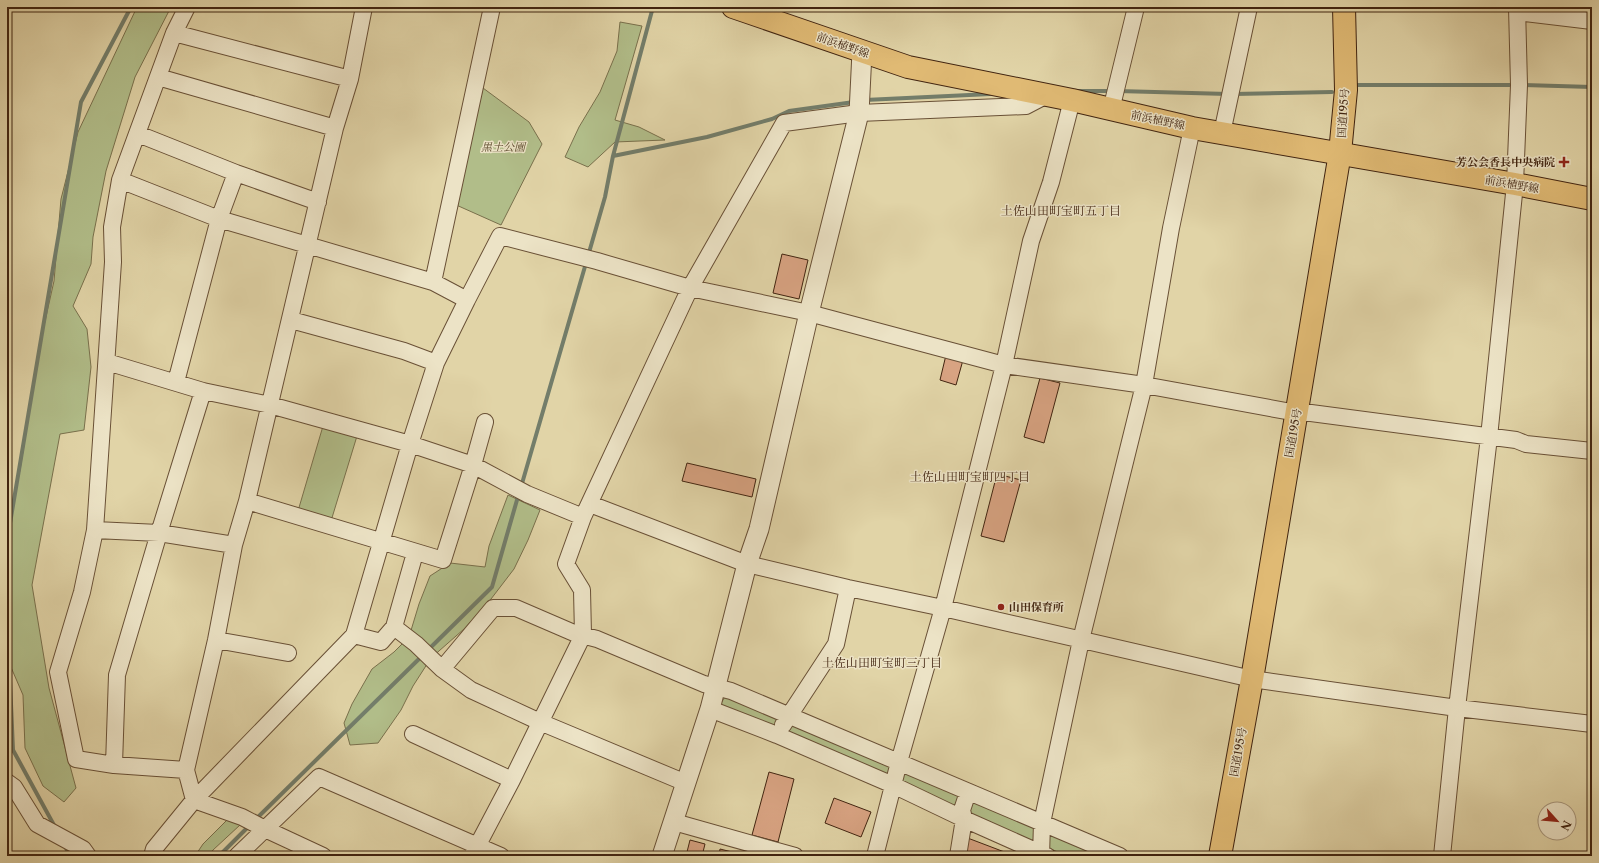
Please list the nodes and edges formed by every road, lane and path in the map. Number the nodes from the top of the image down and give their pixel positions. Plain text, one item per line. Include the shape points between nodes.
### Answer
1 (187, 7) edge
2 (364, 7) edge
3 (492, 7) edge
4 (733, 7) edge
5 (1136, 7) edge
6 (1249, 7) edge
7 (1344, 7) edge
8 (1517, 10) edge
9 (1542, 11) edge
10 (1592, 21) edge
11 (174, 33) junction
12 (862, 52) junction
13 (158, 77) junction
14 (350, 80) junction
15 (1047, 95) junction
16 (1113, 98) junction
17 (1072, 100) junction
18 (860, 104) junction
19 (335, 128) junction
20 (1192, 128) junction
21 (1222, 133) junction
22 (138, 134) junction
23 (1340, 153) junction
24 (236, 173) junction
25 (120, 180) junction
26 (1515, 184) junction
27 (1592, 198) edge
28 (318, 202) junction
29 (218, 219) junction
30 (308, 244) junction
31 (433, 282) junction
32 (690, 288) junction
33 (467, 300) junction
34 (809, 313) junction
35 (291, 320) junction
36 (107, 362) junction
37 (436, 363) junction
38 (1004, 365) junction
39 (176, 382) junction
40 (1144, 385) junction
41 (203, 391) junction
42 (270, 405) junction
43 (1297, 413) junction
44 (485, 422) dead end
45 (1489, 437) junction
46 (410, 444) junction
47 (1592, 451) edge
48 (474, 465) junction
49 (247, 501) junction
50 (587, 511) junction
51 (95, 530) junction
52 (159, 533) junction
53 (380, 542) junction
54 (234, 545) junction
55 (415, 553) junction
56 (747, 564) junction
57 (848, 588) junction
58 (943, 608) junction
59 (394, 627) junction
60 (354, 635) junction
61 (583, 636) junction
62 (216, 640) junction
63 (1081, 640) junction
64 (288, 653) dead end
65 (442, 669) junction
66 (1252, 678) junction
67 (716, 687) junction
68 (1457, 708) junction
69 (710, 709) junction
70 (788, 716) junction
71 (540, 722) junction
72 (1592, 724) edge
73 (414, 734) dead end
74 (777, 735) junction
75 (899, 762) junction
76 (114, 765) junction
77 (186, 770) junction
78 (512, 780) junction
79 (7, 782) edge
80 (686, 783) junction
81 (893, 785) junction
82 (968, 792) junction
83 (194, 800) junction
84 (964, 820) junction
85 (674, 822) junction
86 (1042, 823) junction
87 (262, 827) junction
88 (474, 850) edge
89 (86, 852) edge
90 (1043, 855) edge
91 (152, 856) edge
92 (237, 856) edge
93 (323, 856) edge
94 (501, 856) edge
95 (662, 856) edge
96 (795, 856) edge
97 (875, 856) edge
98 (958, 856) edge
99 (1120, 856) edge
100 (1220, 856) edge
101 (1442, 856) edge

1 - 11 street
2 - 14 street
3 - 31 street
4 - 12 main road, 前浜植野線
5 - 16 street
6 - 21 street
7 - 23 main road, 国道195号 via 1346,90
8 - 9 street
8 - 26 street via 1519,85
9 - 10 street
11 - 13 street
11 - 14 street
12 - 15 main road, 前浜植野線 via 908,67
12 - 18 street
13 - 19 street
13 - 22 street
14 - 19 street
15 - 17 main road, 前浜植野線
15 - 18 street via 1026,106
16 - 17 main road, 前浜植野線
16 - 20 main road, 前浜植野線
17 - 38 street via 1051,182 1031,241
18 - 32 street via 784,123
18 - 34 street
19 - 28 street
20 - 21 main road, 前浜植野線
20 - 40 street via 1171,228
21 - 23 main road, 前浜植野線
22 - 24 street
22 - 25 street
23 - 26 main road, 前浜植野線
23 - 43 main road, 国道195号
24 - 28 street
24 - 29 street
25 - 29 street
25 - 36 street via 112,227 113,262
26 - 27 main road, 前浜植野線
26 - 45 street
28 - 30 street
29 - 30 street
29 - 39 street
30 - 31 street
30 - 35 street
31 - 33 street
32 - 33 street via 500,236
32 - 34 street
32 - 50 street
33 - 37 street
34 - 38 street
34 - 56 street via 759,529
35 - 37 street via 404,351
35 - 42 street
36 - 39 street
36 - 51 street
37 - 46 street
38 - 40 street
38 - 58 street
39 - 41 street
40 - 43 street
40 - 63 street
41 - 42 street
41 - 52 street
42 - 46 street
42 - 49 street
43 - 45 street
43 - 66 main road, 国道195号
44 - 48 street
45 - 47 street
45 - 68 street
46 - 48 street
46 - 53 street
48 - 50 street via 527,494
48 - 55 street via 443,560
49 - 53 street
49 - 54 street
50 - 56 street
50 - 61 street via 566,564 582,590
51 - 52 street
51 - 76 street via 82,592 58,672 76,759
52 - 54 street
52 - 76 street via 117,675
53 - 55 street
53 - 60 street
54 - 62 street
55 - 59 street
56 - 57 street
56 - 67 street
57 - 58 street
57 - 70 street via 836,644
58 - 63 street
58 - 75 street
59 - 60 street via 381,642
59 - 65 street
60 - 83 street
61 - 65 street via 516,608 493,608
61 - 67 street via 597,639
61 - 71 street
62 - 64 street
62 - 77 street
63 - 66 street
63 - 86 street
65 - 71 street via 471,690
66 - 68 street
66 - 100 main road, 国道195号
67 - 69 street
67 - 70 street
68 - 72 street
68 - 101 street
69 - 74 street
69 - 80 street
70 - 74 street
70 - 75 street
71 - 78 street
71 - 80 street
73 - 78 street
74 - 81 street
75 - 81 street
75 - 82 street
76 - 77 street
77 - 83 street
78 - 88 street
79 - 89 street via 14,787 37,824
80 - 85 street
81 - 84 street
81 - 97 street
82 - 84 street via 962,810
82 - 86 street
83 - 87 street
83 - 91 street via 154,849
84 - 90 street
84 - 98 street
85 - 95 street
85 - 96 street
86 - 90 street
86 - 99 street
87 - 88 street via 319,777
87 - 92 street
87 - 93 street
88 - 94 street

